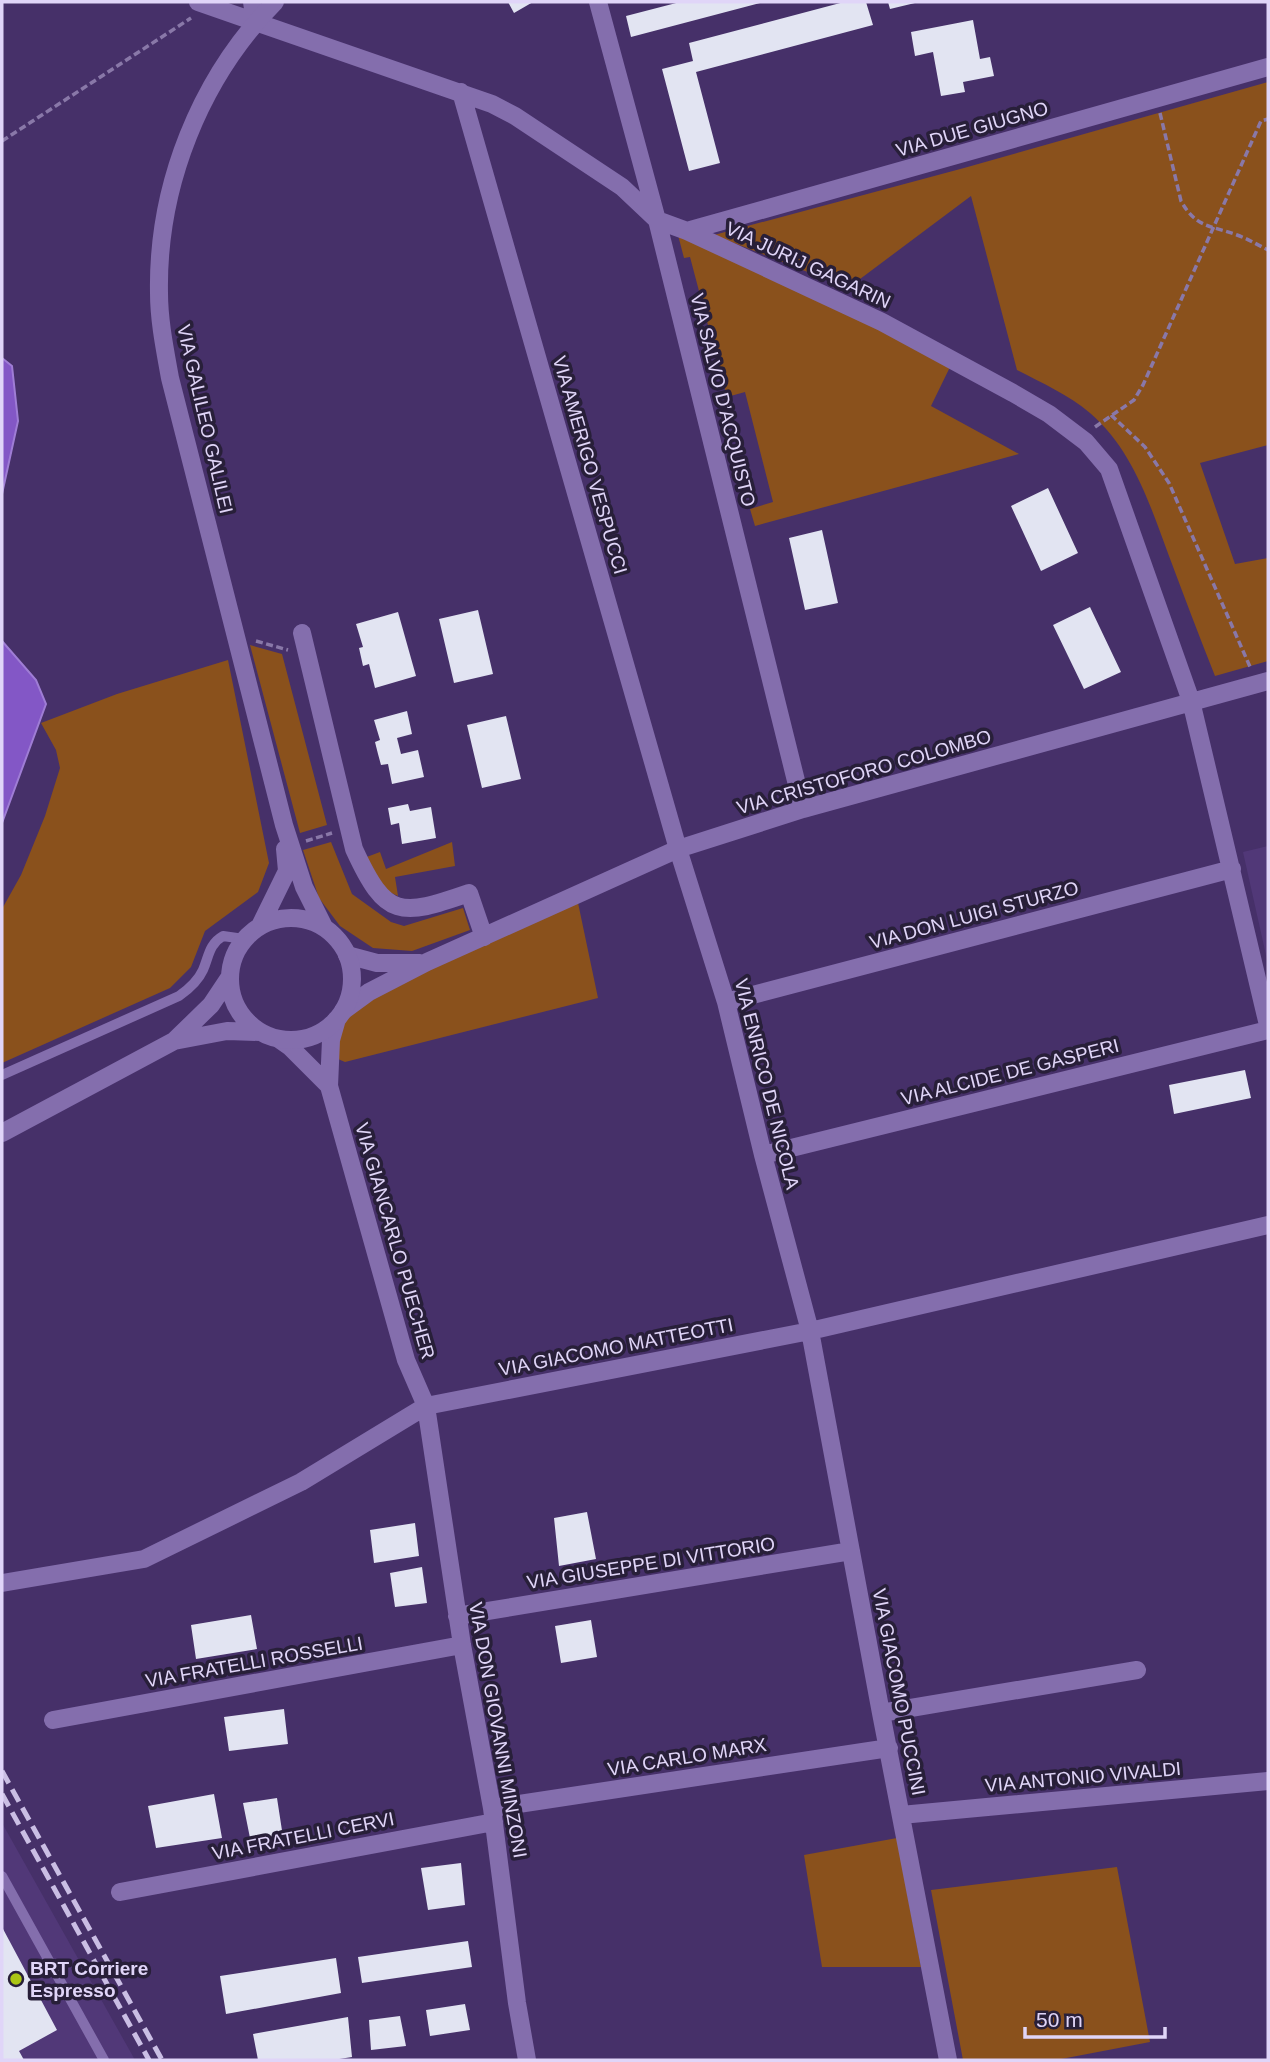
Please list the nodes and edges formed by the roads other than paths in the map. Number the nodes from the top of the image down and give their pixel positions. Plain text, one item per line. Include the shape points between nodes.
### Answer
1 (252, 2) edge
2 (275, 2) edge
3 (598, 2) edge
4 (204, 4) edge
5 (255, 22) junction
6 (1268, 67) edge
7 (461, 92) junction
8 (656, 220) junction
9 (687, 231) junction
10 (302, 633) dead end
11 (1263, 682) edge
12 (1191, 701) junction
13 (803, 809) junction
14 (284, 825) junction
15 (678, 849) junction
16 (1232, 869) junction
17 (261, 924) junction
18 (324, 927) junction
19 (484, 937) junction
20 (244, 939) junction
21 (347, 955) junction
22 (427, 962) junction
23 (229, 978) junction
24 (726, 1002) junction
25 (340, 1015) junction
26 (1268, 1027) edge
27 (260, 1032) junction
28 (280, 1040) junction
29 (174, 1041) junction
30 (2, 1075) edge
31 (329, 1086) junction
32 (2, 1133) edge
33 (763, 1155) junction
34 (1268, 1225) edge
35 (810, 1331) junction
36 (426, 1406) junction
37 (850, 1551) junction
38 (2, 1583) edge
39 (457, 1616) junction
40 (462, 1645) junction
41 (1137, 1670) dead end
42 (881, 1713) junction
43 (53, 1720) dead end
44 (889, 1748) junction
45 (1268, 1780) edge
46 (493, 1815) junction
47 (901, 1815) junction
48 (2, 1875) edge
49 (120, 1892) dead end
50 (104, 2060) edge
51 (527, 2060) edge
52 (948, 2060) edge

1 - 5 street
2 - 5 street, VIA GALILEO GALILEI
3 - 8 street, VIA SALVO D’ACQUISTO
4 - 5 street, VIA JURIJ GAGARIN
5 - 7 street, VIA JURIJ GAGARIN
5 - 14 street, VIA GALILEO GALILEI via 210,86 176,171 165,213 159,293 170,378
6 - 9 street, VIA DUE GIUGNO
7 - 8 street, VIA JURIJ GAGARIN via 515,116 622,187
7 - 15 street, VIA AMERIGO VESPUCCI
8 - 9 street, VIA JURIJ GAGARIN
8 - 13 street, VIA SALVO D’ACQUISTO
9 - 12 street, VIA JURIJ GAGARIN via 882,322 1049,414 1086,442 1109,469
10 - 19 street via 355,849 369,882 385,901 402,909 469,893
11 - 12 street, VIA CRISTOFORO COLOMBO
12 - 13 street, VIA CRISTOFORO COLOMBO
12 - 16 street, VIA JURIJ GAGARIN
13 - 15 street, VIA CRISTOFORO COLOMBO
14 - 17 street, VIA GALILEO GALILEI via 287,871
14 - 18 street, VIA GALILEO GALILEI via 304,887
15 - 19 street, VIA CRISTOFORO COLOMBO
15 - 24 street, VIA ENRICO DE NICOLA
16 - 24 street, VIA DON LUIGI STURZO
16 - 26 street, VIA JURIJ GAGARIN
17 - 18 street via 293,917
17 - 20 street
18 - 21 street
19 - 22 street, VIA CRISTOFORO COLOMBO
20 - 23 street via 233,957
20 - 30 lane via 223,936 215,941 202,972 179,996
21 - 22 street, VIA CRISTOFORO COLOMBO via 377,963
21 - 25 street via 350,993
22 - 25 street, VIA CRISTOFORO COLOMBO via 369,992
23 - 27 street via 237,1009
23 - 29 street via 211,1004
24 - 33 street, VIA ENRICO DE NICOLA
25 - 28 street via 321,1032 301,1040
25 - 31 street, VIA GIANCARLO PUECHER via 331,1040
26 - 33 street, VIA ALCIDE DE GASPERI
27 - 28 street
27 - 29 street via 227,1031
28 - 31 street, VIA GIANCARLO PUECHER
29 - 32 street
31 - 36 street, VIA GIANCARLO PUECHER via 406,1360
33 - 35 street, VIA ENRICO DE NICOLA
34 - 35 street, VIA GIACOMO MATTEOTTI
35 - 36 street, VIA GIACOMO MATTEOTTI
35 - 37 street, VIA GIACOMO PUCCINI
36 - 38 street, VIA GIACOMO MATTEOTTI via 301,1482 144,1559
36 - 39 street, VIA DON GIOVANNI MINZONI
37 - 39 street, VIA GIUSEPPE DI VITTORIO
37 - 42 street, VIA GIACOMO PUCCINI
39 - 40 street, VIA DON GIOVANNI MINZONI
40 - 43 street, VIA FRATELLI ROSSELLI
40 - 46 street, VIA DON GIOVANNI MINZONI
41 - 42 street
42 - 44 street, VIA GIACOMO PUCCINI
44 - 46 street, VIA CARLO MARX
44 - 47 street, VIA GIACOMO PUCCINI
45 - 47 street, VIA ANTONIO VIVALDI
46 - 49 street, VIA FRATELLI CERVI
46 - 51 street, VIA DON GIOVANNI MINZONI
47 - 52 street, VIA GIACOMO PUCCINI
48 - 50 lane

